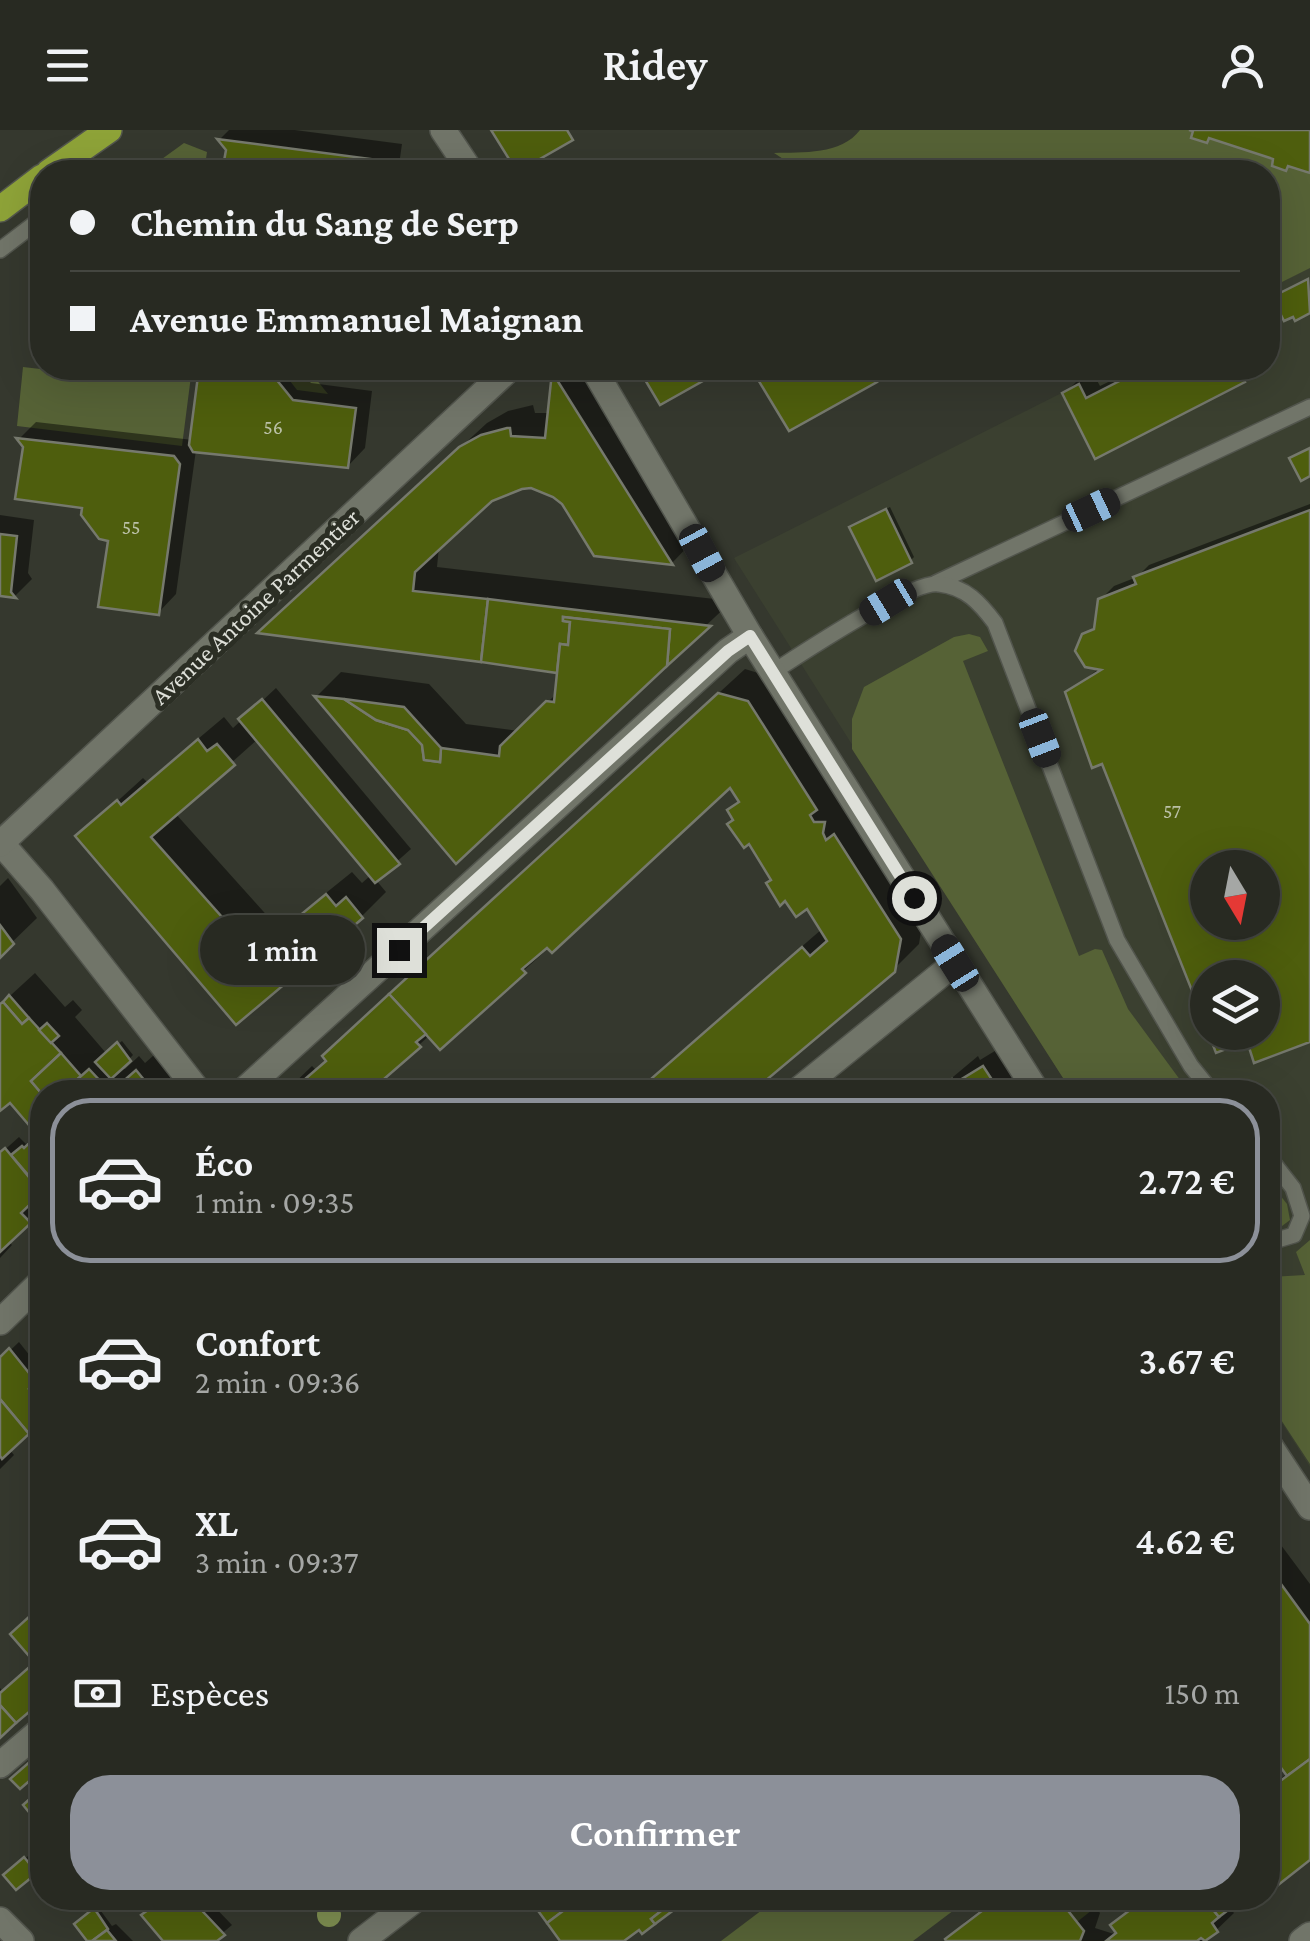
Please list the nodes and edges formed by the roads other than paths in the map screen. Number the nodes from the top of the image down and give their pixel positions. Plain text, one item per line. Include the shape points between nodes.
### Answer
1 (443, 130) edge
2 (103, 134) edge
3 (66, 160) edge
4 (82, 160) edge
5 (463, 160) edge
6 (30, 187) edge
7 (0, 209) edge
8 (30, 227) edge
9 (0, 250) edge
10 (497, 380) edge
11 (601, 380) edge
12 (1310, 407) edge
13 (936, 582) junction
14 (750, 636) junction
15 (773, 672) junction
16 (0, 843) edge
17 (955, 963) junction
18 (190, 1080) edge
19 (255, 1080) edge
20 (811, 1080) edge
21 (1029, 1080) edge
22 (1203, 1080) edge
23 (1280, 1171) edge
24 (1280, 1239) edge
25 (30, 1293) edge
26 (0, 1322) edge
27 (1280, 1462) edge
28 (1310, 1508) edge
29 (30, 1739) edge
30 (0, 1765) edge
31 (402, 1910) edge
32 (1310, 1935) edge
33 (361, 1941) edge
34 (1302, 1941) edge

1 - 5 street
2 - 3 main road
2 - 4 lane
6 - 7 main road
8 - 9 lane
10 - 16 street, Avenue Antoine Parmentier
11 - 14 street
12 - 13 lane
13 - 15 lane via 888,602
13 - 22 lane via 973,595 995,623 1117,940
14 - 15 street
14 - 19 street
15 - 17 street
16 - 18 street
17 - 20 street
17 - 21 street
23 - 24 lane via 1302,1216 1294,1235
25 - 26 street
27 - 28 street
29 - 30 street
31 - 33 street
32 - 34 street

